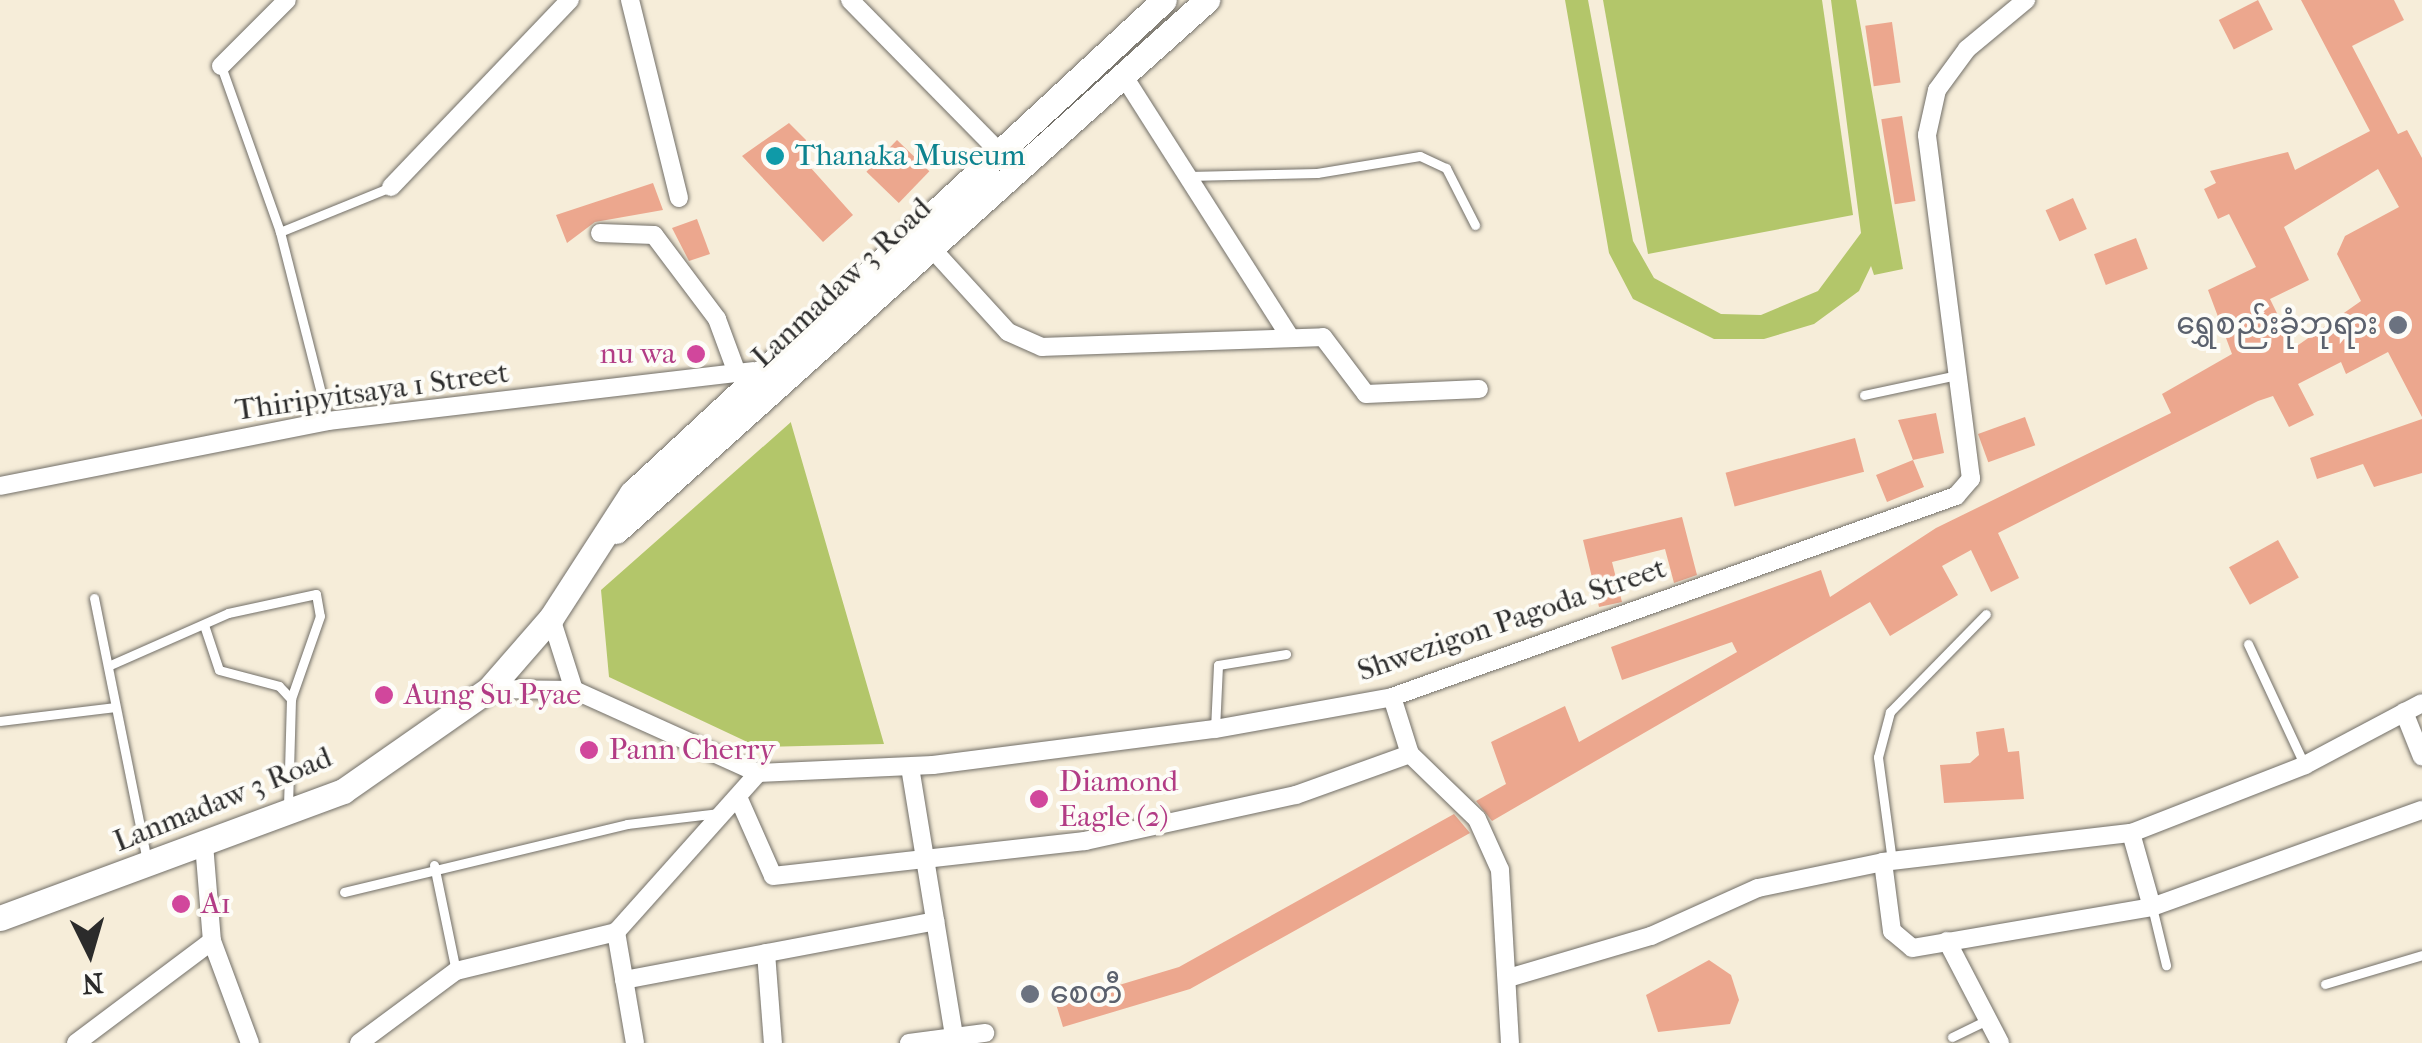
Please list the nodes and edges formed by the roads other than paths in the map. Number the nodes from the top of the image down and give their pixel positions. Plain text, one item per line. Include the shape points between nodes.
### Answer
1 (287, 0) edge
2 (570, 0) edge
3 (630, 0) edge
4 (850, 0) edge
5 (1164, 0) edge
6 (1207, 0) edge
7 (2026, 0) edge
8 (221, 66) joint
9 (1123, 75) junction
10 (1006, 160) junction
11 (1188, 176) junction
12 (391, 186) joint
13 (679, 198) dead end
14 (1475, 224) dead end
15 (912, 227) junction
16 (280, 232) junction
17 (600, 233) dead end
18 (930, 246) junction
19 (1289, 336) junction
20 (746, 372) junction
21 (1960, 374) junction
22 (1478, 389) dead end
23 (1864, 396) dead end
24 (328, 421) junction
25 (0, 486) edge
26 (612, 534) junction
27 (94, 598) dead end
28 (1986, 614) dead end
29 (551, 618) junction
30 (204, 625) junction
31 (2248, 644) dead end
32 (1286, 654) dead end
33 (108, 666) junction
34 (490, 689) junction
35 (574, 690) junction
36 (1392, 697) junction
37 (292, 698) junction
38 (2422, 703) edge
39 (114, 707) junction
40 (2404, 712) junction
41 (0, 721) edge
42 (1215, 729) junction
43 (1410, 754) junction
44 (2422, 757) edge
45 (2305, 765) junction
46 (910, 767) junction
47 (758, 773) junction
48 (738, 797) junction
49 (2422, 810) edge
50 (288, 812) junction
51 (726, 812) junction
52 (2130, 833) junction
53 (204, 844) junction
54 (925, 860) junction
55 (1888, 862) junction
56 (148, 865) junction
57 (434, 865) junction
58 (344, 892) dead end
59 (2152, 907) junction
60 (0, 918) edge
61 (935, 921) junction
62 (616, 932) junction
63 (212, 941) junction
64 (1946, 941) junction
65 (766, 953) junction
66 (2422, 955) edge
67 (2166, 964) dead end
68 (456, 971) junction
69 (1508, 978) junction
70 (624, 980) junction
71 (2325, 984) dead end
72 (1992, 1017) junction
73 (986, 1033) dead end
74 (1952, 1037) dead end
75 (961, 1038) edge
76 (76, 1043) edge
77 (250, 1043) edge
78 (359, 1043) edge
79 (635, 1043) edge
80 (773, 1043) edge
81 (909, 1043) edge
82 (1510, 1043) edge
83 (2000, 1043) edge

1 - 8 street
2 - 12 street
3 - 13 street
4 - 10 street
5 - 10 main road, Lanmadaw 3 Road
6 - 9 main road, Lanmadaw 3 Road
7 - 21 street, Shwezigon Pagoda Street via 1967,49 1937,90 1928,135
8 - 16 lane
9 - 10 main road, Lanmadaw 3 Road
9 - 11 street
10 - 15 main road, Lanmadaw 3 Road
10 - 18 main road, Lanmadaw 3 Road
11 - 14 lane via 1317,173 1420,156 1446,168
11 - 19 street
12 - 16 lane
15 - 18 street
15 - 20 main road, Lanmadaw 3 Road
16 - 24 lane
17 - 20 street via 654,235 717,319
18 - 19 street via 1008,332 1042,347
18 - 26 main road, Lanmadaw 3 Road via 654,505
19 - 22 street via 1335,344 1352,380 1380,399
20 - 24 street, Thiripyitsaya 1 Street
20 - 26 main road, Lanmadaw 3 Road via 632,493
21 - 23 lane
21 - 36 street, Shwezigon Pagoda Street via 1971,479 1956,496
24 - 25 street, Thiripyitsaya 1 Street
26 - 29 main road, Lanmadaw 3 Road
27 - 33 lane
28 - 55 lane via 1890,712 1878,757
29 - 34 main road, Lanmadaw 3 Road
29 - 35 street
30 - 33 lane
30 - 37 lane via 218,670 279,686
30 - 37 lane via 316,594 320,616
31 - 45 lane
32 - 42 lane via 1218,665
33 - 39 lane
34 - 35 street, Shwezigon Pagoda Street
34 - 50 main road, Lanmadaw 3 Road via 344,791
35 - 47 street, Shwezigon Pagoda Street
36 - 42 street, Shwezigon Pagoda Street
36 - 43 street
37 - 50 lane
38 - 40 street
39 - 41 lane
39 - 56 lane
40 - 44 street
40 - 45 street
42 - 46 street, Shwezigon Pagoda Street
43 - 54 street via 1296,795 1085,840
43 - 69 street via 1476,819 1500,870
45 - 52 street
46 - 47 street, Shwezigon Pagoda Street
46 - 54 street
47 - 48 street
48 - 51 street
48 - 54 street via 773,876
49 - 59 street
50 - 53 main road, Lanmadaw 3 Road
51 - 57 lane
51 - 62 street
52 - 55 street
52 - 59 street
53 - 56 main road, Lanmadaw 3 Road
53 - 63 street
54 - 61 street
55 - 64 street via 1902,943
55 - 69 street via 1758,888 1651,936
56 - 60 main road, Lanmadaw 3 Road
57 - 58 lane
57 - 68 lane
59 - 64 street
59 - 67 lane
61 - 65 street
61 - 75 street
62 - 68 street
62 - 70 street
63 - 76 street
63 - 77 street
64 - 72 street
65 - 70 street
65 - 80 street
66 - 71 lane
68 - 78 street
69 - 82 street
70 - 79 street
72 - 74 lane
72 - 83 street
73 - 75 street
75 - 81 street

